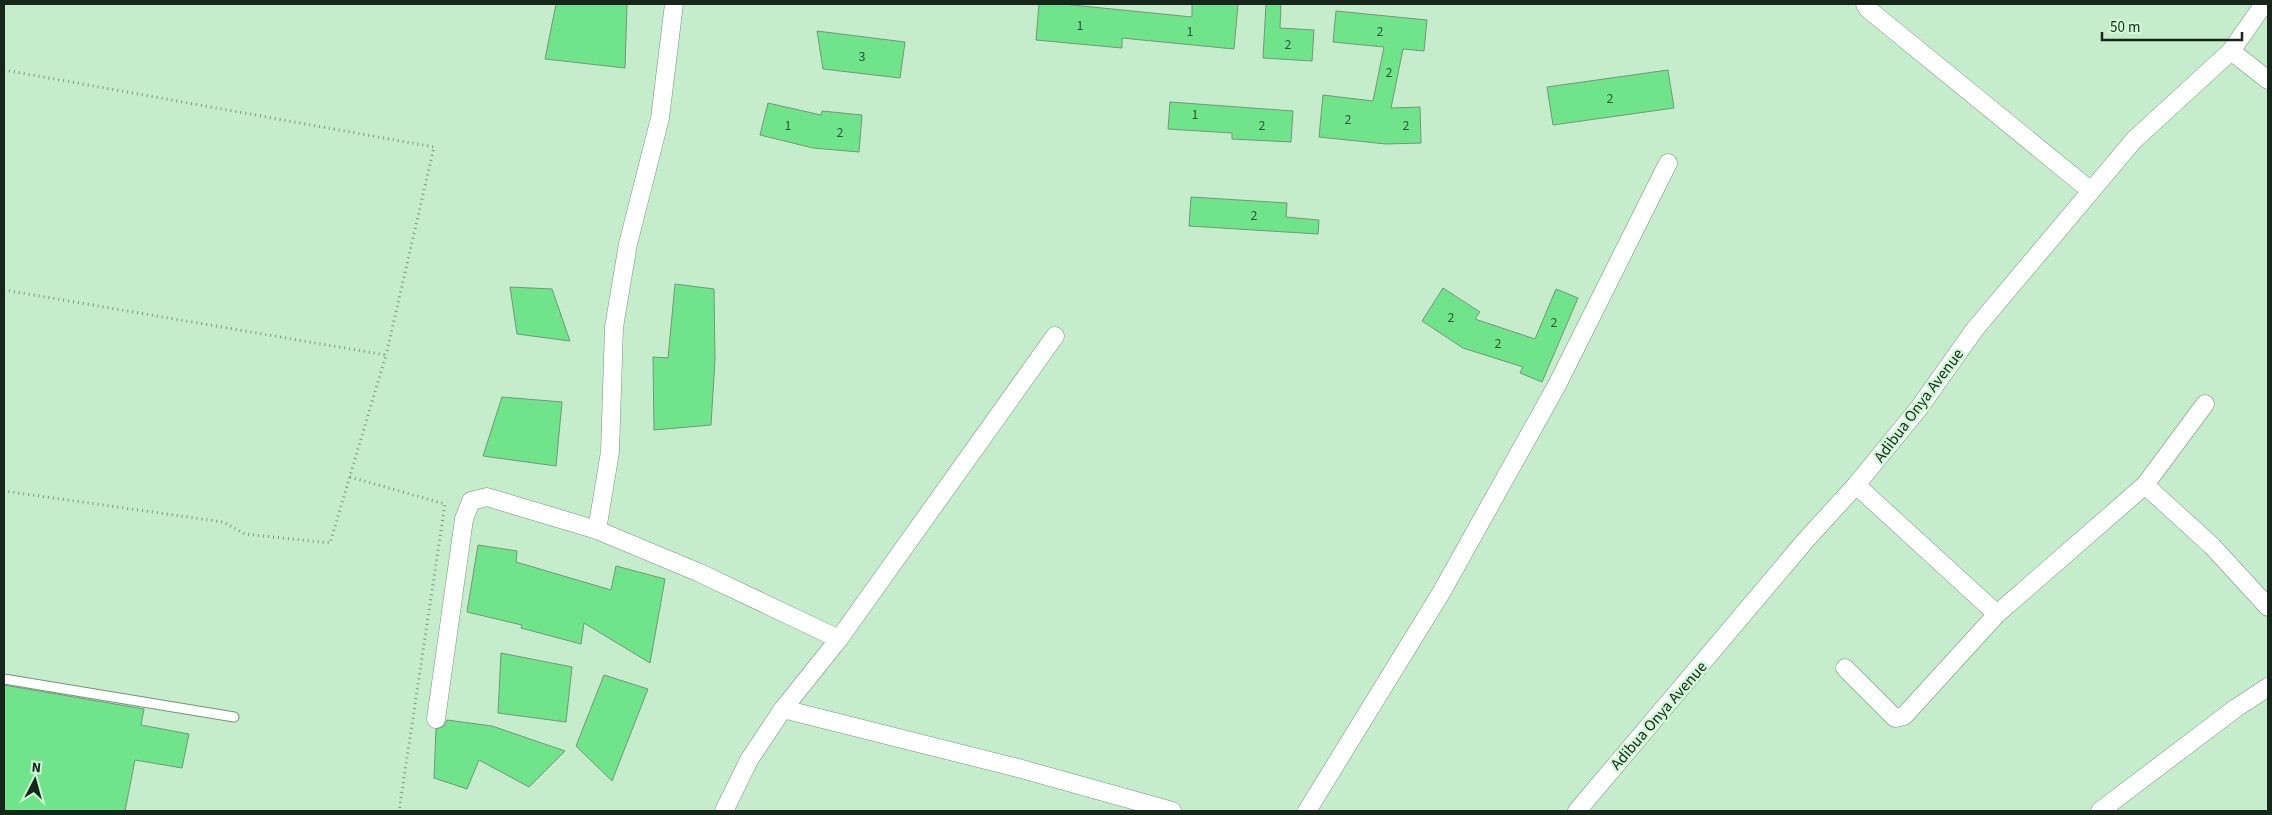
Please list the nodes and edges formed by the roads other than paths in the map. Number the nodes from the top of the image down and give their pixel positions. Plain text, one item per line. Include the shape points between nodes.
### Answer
1 (674, 4) edge
2 (1865, 4) edge
3 (2264, 4) edge
4 (2231, 51) junction
5 (2268, 80) edge
6 (1668, 163) dead end
7 (2091, 191) junction
8 (1055, 336) dead end
9 (2205, 404) dead end
10 (1856, 484) junction
11 (2144, 485) junction
12 (597, 530) junction
13 (2268, 608) edge
14 (1997, 614) junction
15 (839, 639) junction
16 (1845, 668) dead end
17 (4, 680) edge
18 (2268, 687) edge
19 (783, 709) junction
20 (234, 717) dead end
21 (436, 719) dead end
22 (724, 811) edge
23 (1172, 811) edge
24 (1307, 811) edge
25 (1577, 811) edge
26 (2100, 811) edge

1 - 12 street via 660,118 628,244 614,327 610,452
2 - 7 street
3 - 4 street, Adibua Onya Avenue
4 - 5 street
4 - 7 street, Adibua Onya Avenue via 2134,140
6 - 24 street via 1547,402 1441,593
7 - 10 street, Adibua Onya Avenue via 1975,330 1919,408
8 - 15 street
9 - 11 street
10 - 14 street
10 - 25 street, Adibua Onya Avenue
11 - 13 street via 2212,546
11 - 14 street
12 - 15 street via 700,572
12 - 21 street via 487,497 470,501 464,519
14 - 16 street via 1904,716 1895,718
15 - 19 street
17 - 20 lane
18 - 26 street
19 - 22 street via 749,760
19 - 23 street via 1018,768

